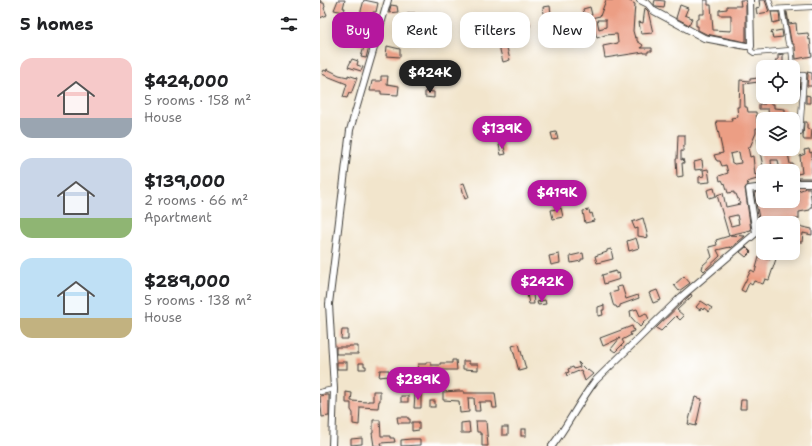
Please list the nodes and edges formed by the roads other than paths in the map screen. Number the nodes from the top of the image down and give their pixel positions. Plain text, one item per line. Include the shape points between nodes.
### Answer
1 (388, 0) edge
2 (640, 0) edge
3 (750, 0) edge
4 (769, 0) edge
5 (650, 3) edge
6 (812, 7) edge
7 (782, 9) junction
8 (751, 46) junction
9 (791, 50) junction
10 (792, 60) edge
11 (800, 75) edge
12 (800, 132) dead end
13 (800, 183) edge
14 (812, 183) edge
15 (756, 188) edge
16 (334, 389) junction
17 (320, 392) edge
18 (332, 446) edge
19 (552, 446) edge

1 - 16 street via 350,130 329,304
2 - 5 street
3 - 8 street
4 - 7 street via 772,9
5 - 8 street via 654,11 704,38
6 - 7 street
7 - 9 street
8 - 9 street via 754,53
9 - 10 street
11 - 12 street via 804,75
13 - 14 street
15 - 19 street via 749,189 756,233 681,297 595,381
16 - 17 street
16 - 18 street

